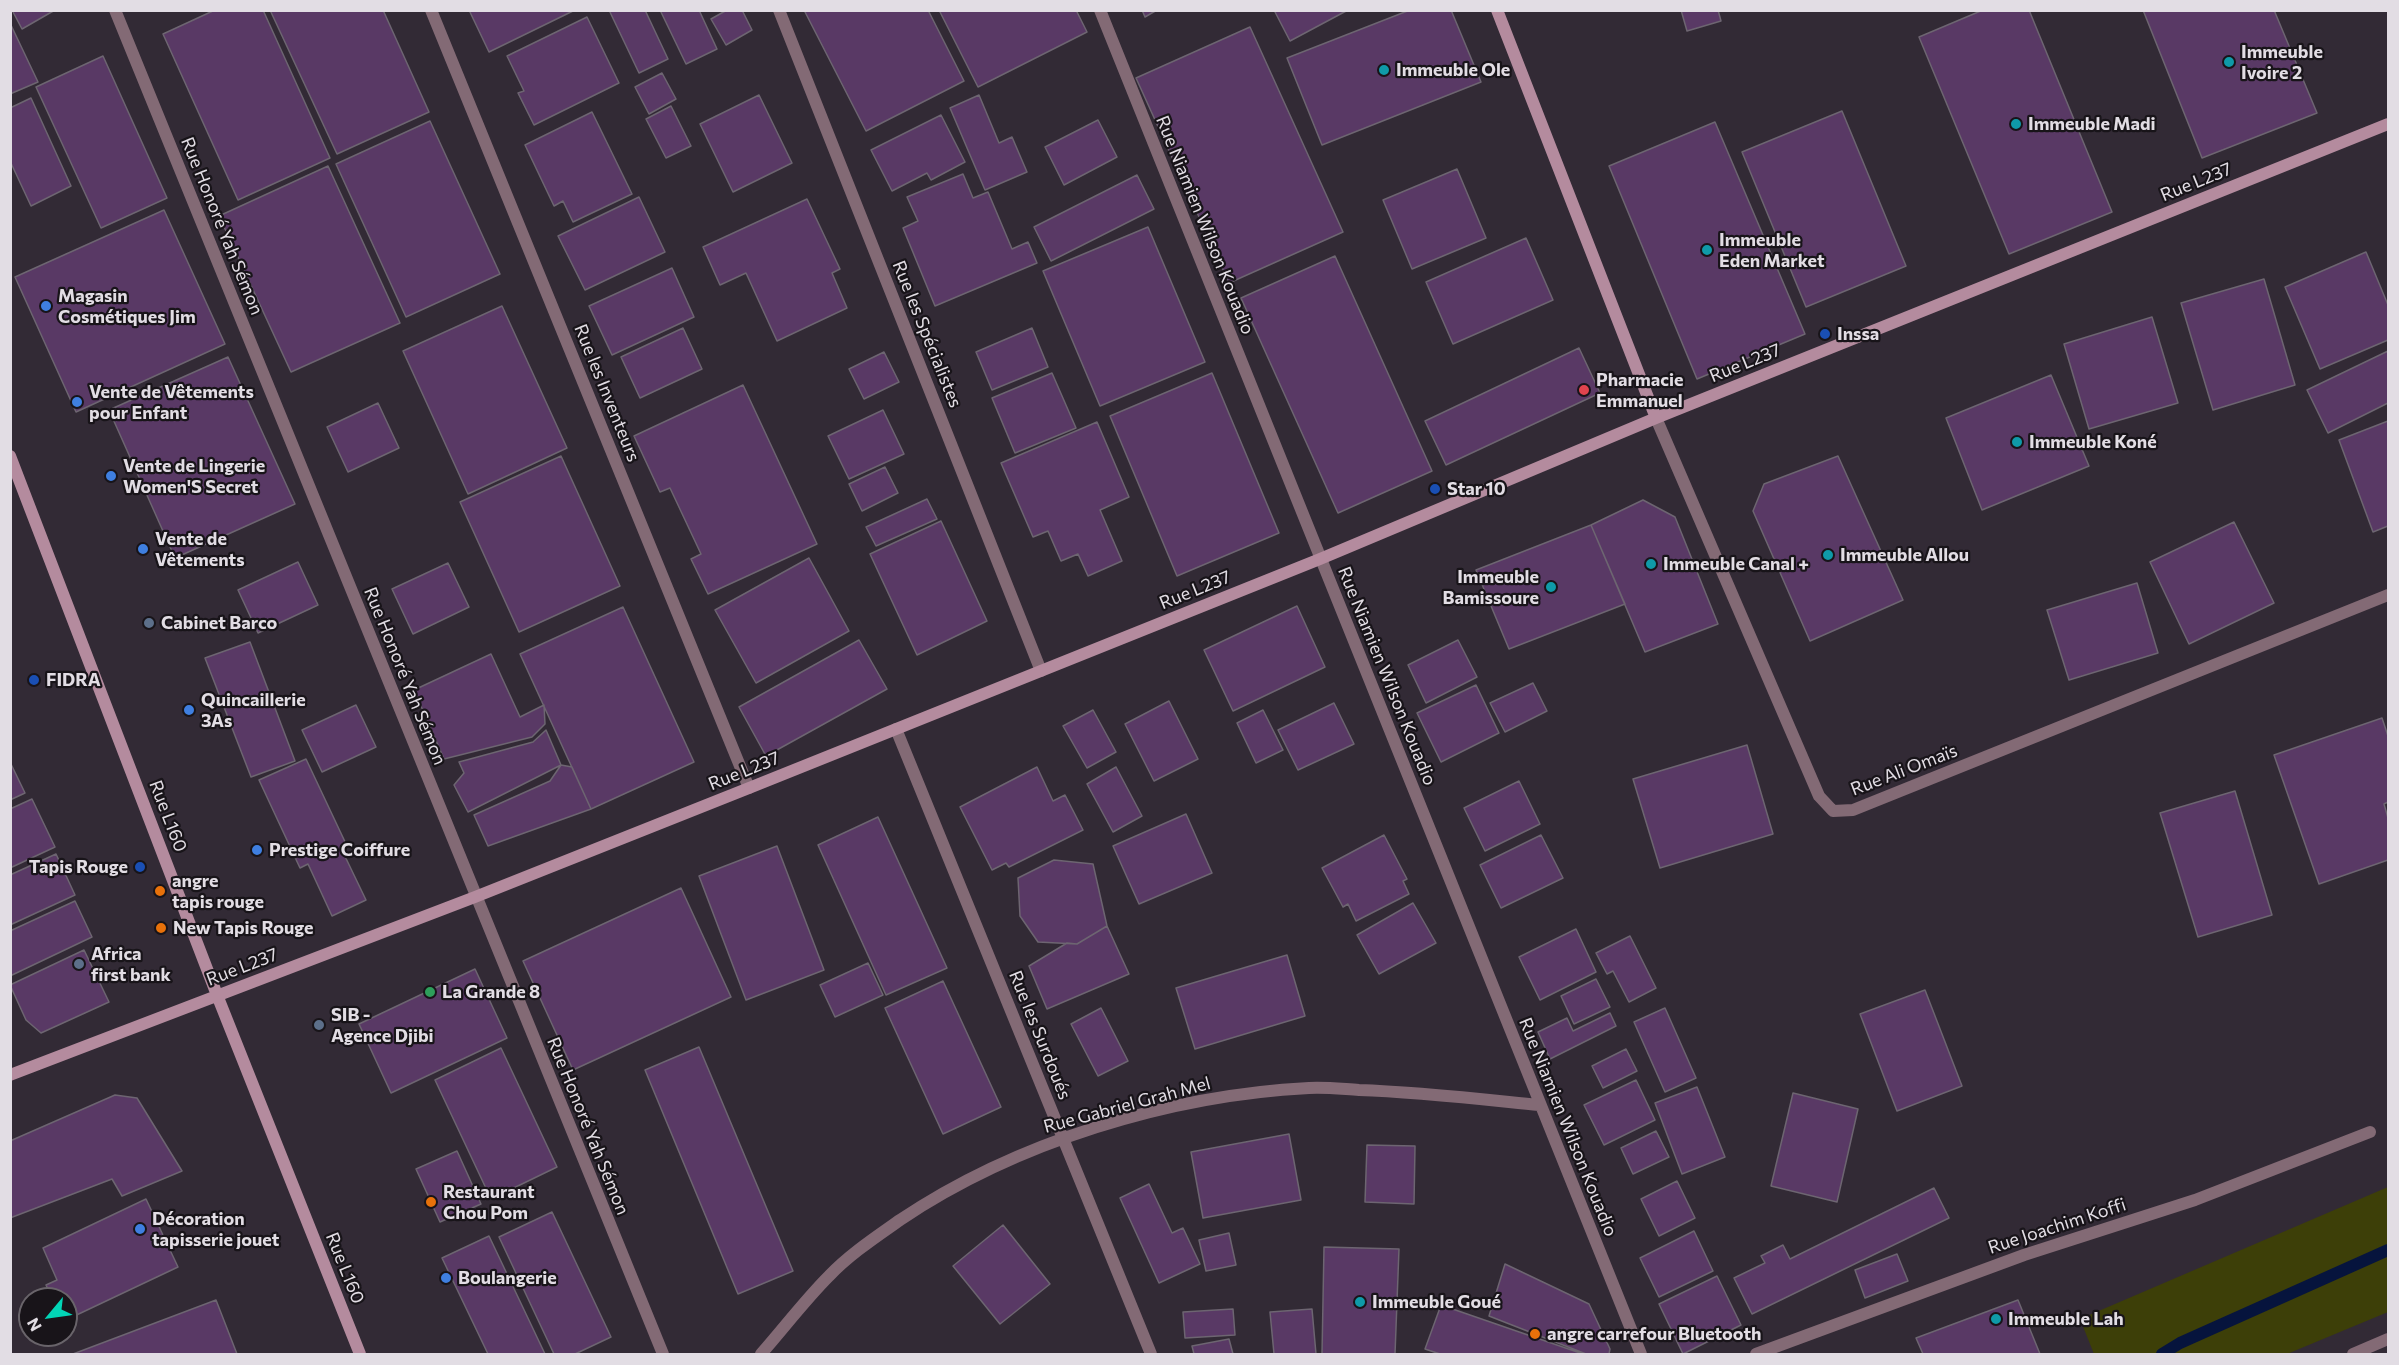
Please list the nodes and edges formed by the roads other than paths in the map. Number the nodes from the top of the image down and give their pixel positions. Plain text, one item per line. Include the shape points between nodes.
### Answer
1 (115, 10) edge
2 (431, 10) edge
3 (779, 10) edge
4 (1100, 10) edge
5 (1497, 10) edge
6 (2388, 124) edge
7 (1656, 418) junction
8 (10, 456) edge
9 (1320, 559) junction
10 (2388, 595) edge
11 (1041, 671) junction
12 (896, 729) junction
13 (749, 788) junction
14 (475, 897) junction
15 (217, 995) junction
16 (10, 1075) edge
17 (1539, 1105) junction
18 (2370, 1132) dead end
19 (1062, 1138) junction
20 (2388, 1339) edge
21 (360, 1354) edge
22 (663, 1354) edge
23 (761, 1354) edge
24 (1151, 1354) edge
25 (1641, 1354) edge
26 (1756, 1354) edge
27 (2353, 1354) edge

1 - 14 street, Rue Honoré Yah Sémon
2 - 13 street, Rue les Inventeurs
3 - 11 street, Rue les Spécialistes
4 - 9 street, Rue Niamien Wilson Kouadio
5 - 7 street
6 - 7 street, Rue L237
7 - 9 street, Rue L237
7 - 10 street, Rue Ali Omaïs via 1819,796 1833,812 1853,810
8 - 15 street, Rue L160
9 - 11 street, Rue L237
9 - 17 street, Rue Niamien Wilson Kouadio
11 - 12 street, Rue L237
12 - 13 street, Rue L237
12 - 19 street, Rue les Surdoués
13 - 14 street, Rue L237
14 - 15 street, Rue L237
14 - 22 street, Rue Honoré Yah Sémon
15 - 16 street, Rue L237
15 - 21 street, Rue L160
17 - 19 street, Rue Gabriel Grah Mel via 1395,1091 1310,1088 1165,1110
17 - 25 street, Rue Niamien Wilson Kouadio
18 - 26 street, Rue Joachim Koffi via 2195,1200 2024,1255
19 - 23 street, Rue Gabriel Grah Mel via 978,1173 871,1240 830,1275
19 - 24 street, Rue les Surdoués
20 - 27 street

